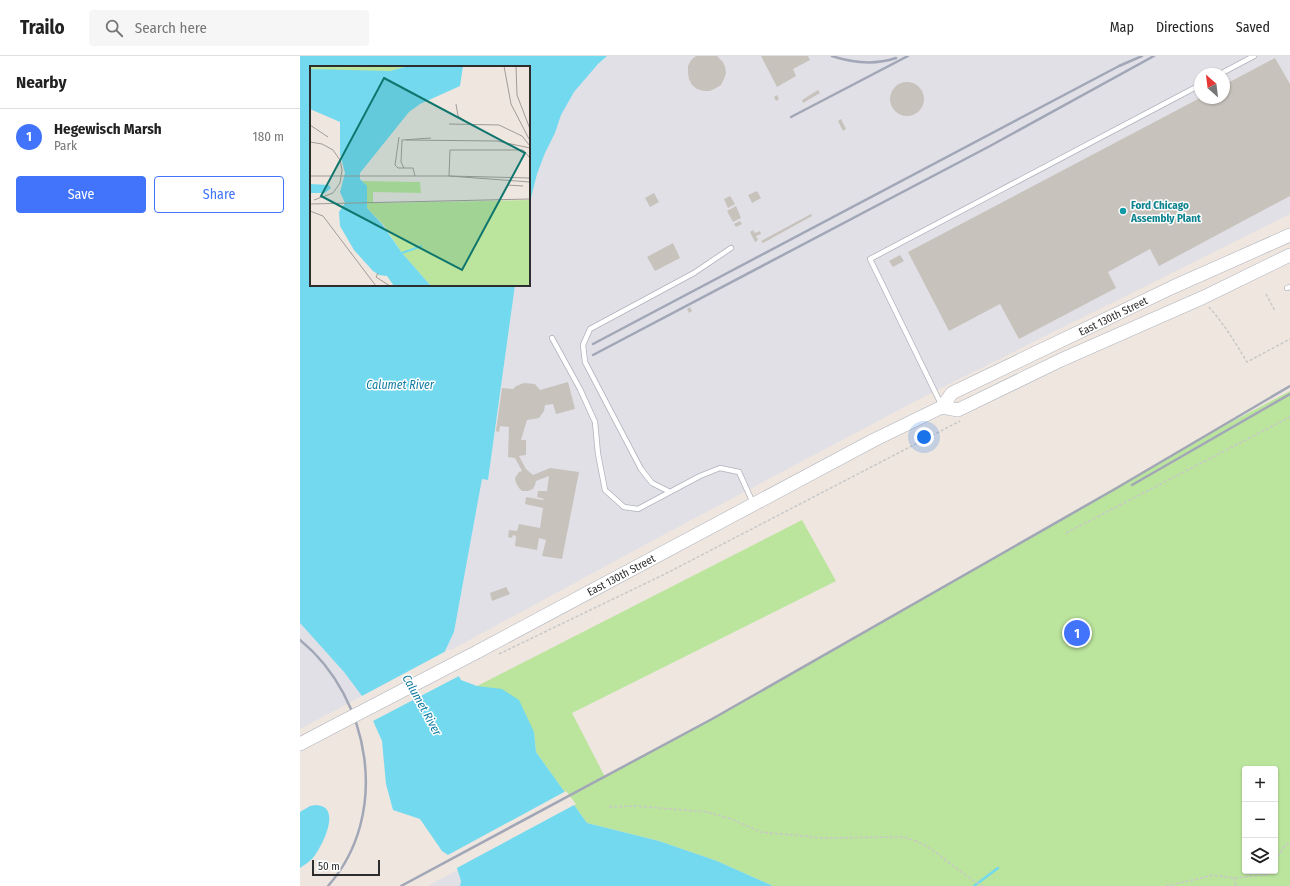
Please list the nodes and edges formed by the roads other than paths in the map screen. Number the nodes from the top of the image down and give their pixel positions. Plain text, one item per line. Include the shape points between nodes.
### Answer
1 (1254, 56) edge
2 (1230, 69) edge
3 (1194, 88) edge
4 (1290, 235) edge
5 (731, 248) dead end
6 (1290, 255) edge
7 (552, 338) dead end
8 (942, 407) junction
9 (670, 492) junction
10 (754, 504) junction
11 (300, 744) edge

1 - 2 lane
3 - 8 lane via 870,259
4 - 8 main road, East 130th Street via 1173,287 952,394
5 - 9 lane via 694,273 590,329 583,345 585,362 641,468 652,483
6 - 8 main road, East 130th Street via 958,410
7 - 9 lane via 595,422 605,490 624,507 638,509
8 - 10 main road, East 130th Street
9 - 10 lane via 720,468 739,472
10 - 11 main road, East 130th Street, bridge

